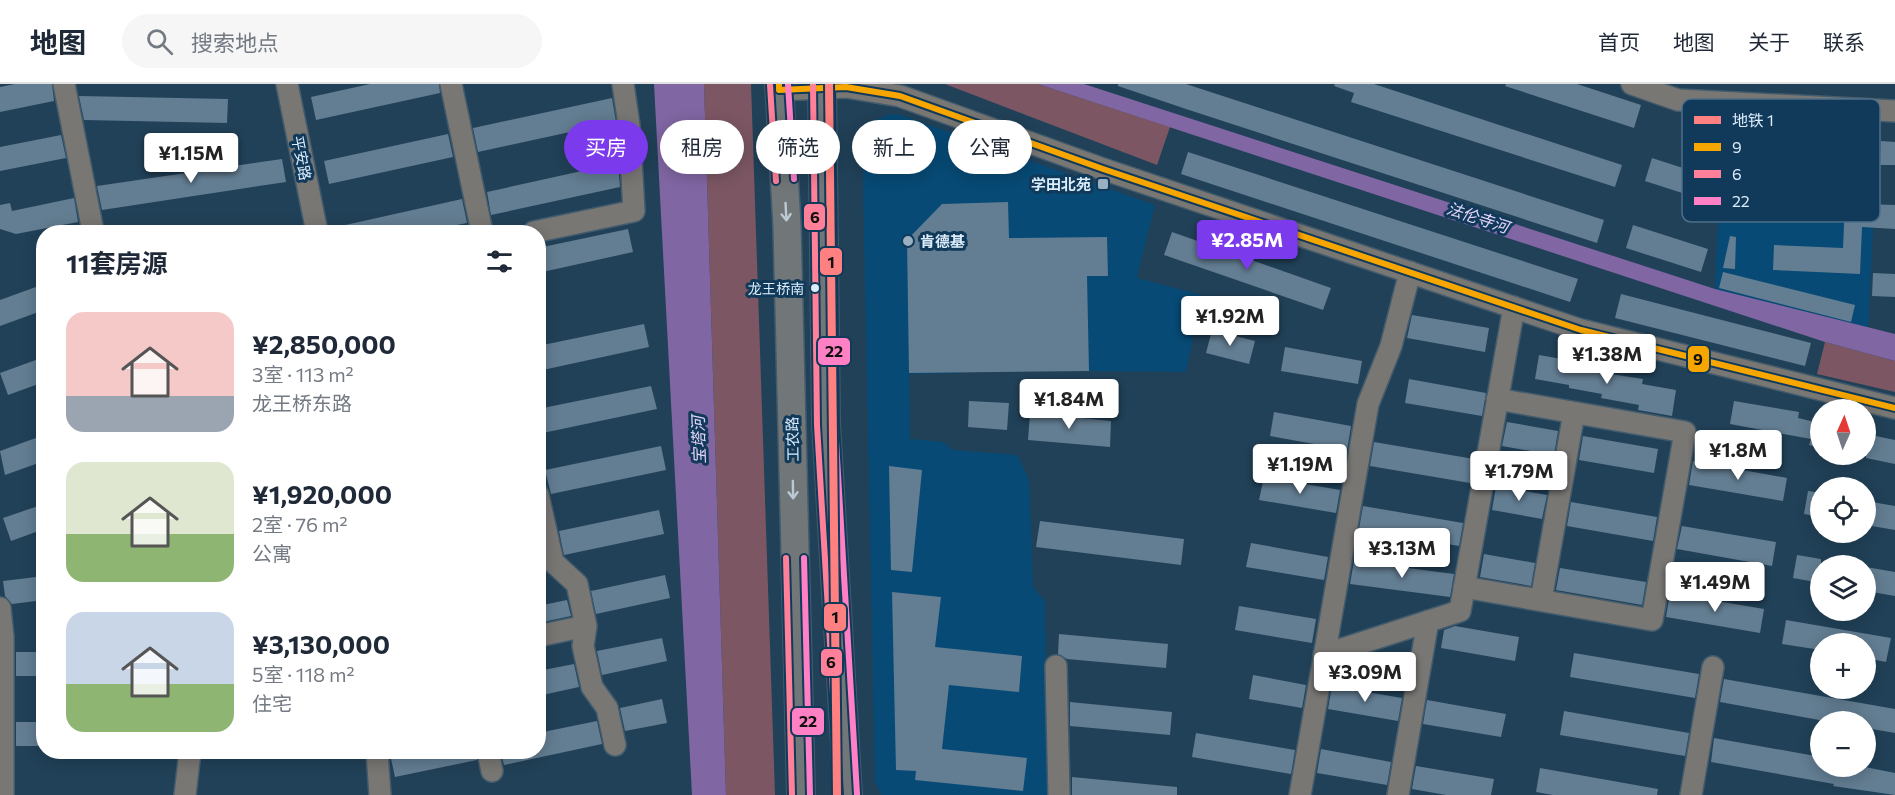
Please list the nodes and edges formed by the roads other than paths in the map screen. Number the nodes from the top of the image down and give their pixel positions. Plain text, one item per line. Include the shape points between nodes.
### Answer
1 (64, 84) edge
2 (287, 84) edge
3 (451, 84) edge
4 (623, 84) edge
5 (1632, 84) edge
6 (822, 85) edge
7 (779, 87) edge
8 (1678, 92) edge
9 (1758, 99) edge
10 (1880, 110) edge
11 (1895, 111) edge
12 (92, 225) edge
13 (316, 225) edge
14 (481, 225) edge
15 (546, 229) edge
16 (1410, 272) junction
17 (1514, 307) junction
18 (1497, 399) junction
19 (1895, 408) edge
20 (1574, 413) junction
21 (546, 564) edge
22 (1464, 587) junction
23 (1541, 600) junction
24 (0, 608) edge
25 (1428, 621) junction
26 (586, 626) junction
27 (546, 634) edge
28 (1324, 655) junction
29 (1056, 666) dead end
30 (1713, 667) dead end
31 (615, 745) dead end
32 (189, 759) edge
33 (377, 759) edge
34 (3, 795) edge
35 (185, 795) edge
36 (380, 795) edge
37 (801, 795) edge
38 (848, 795) edge
39 (1059, 795) edge
40 (1300, 795) edge
41 (1398, 795) edge
42 (1691, 795) edge

1 - 12 street
2 - 13 street, 平安路
3 - 14 street
4 - 15 street via 634,211
5 - 8 street
6 - 7 street
6 - 16 street via 900,96
6 - 38 main road via 826,424
7 -> 37 main road, 工农路 via 787,226
8 - 9 street
10 - 11 street
16 - 17 street
16 - 28 street via 1391,346 1368,404
17 - 18 street
17 - 19 street via 1581,330
18 - 20 street
18 - 22 street
20 - 23 street
20 - 23 street via 1685,432 1652,620
21 - 26 street via 577,584
22 - 23 street
22 - 25 street via 1460,611
24 - 34 street
25 - 28 street
25 - 41 street
26 - 27 street
26 - 31 street via 583,646 592,687 607,708
28 - 40 street
29 - 39 street
30 - 42 street
32 - 35 street
33 - 36 street

